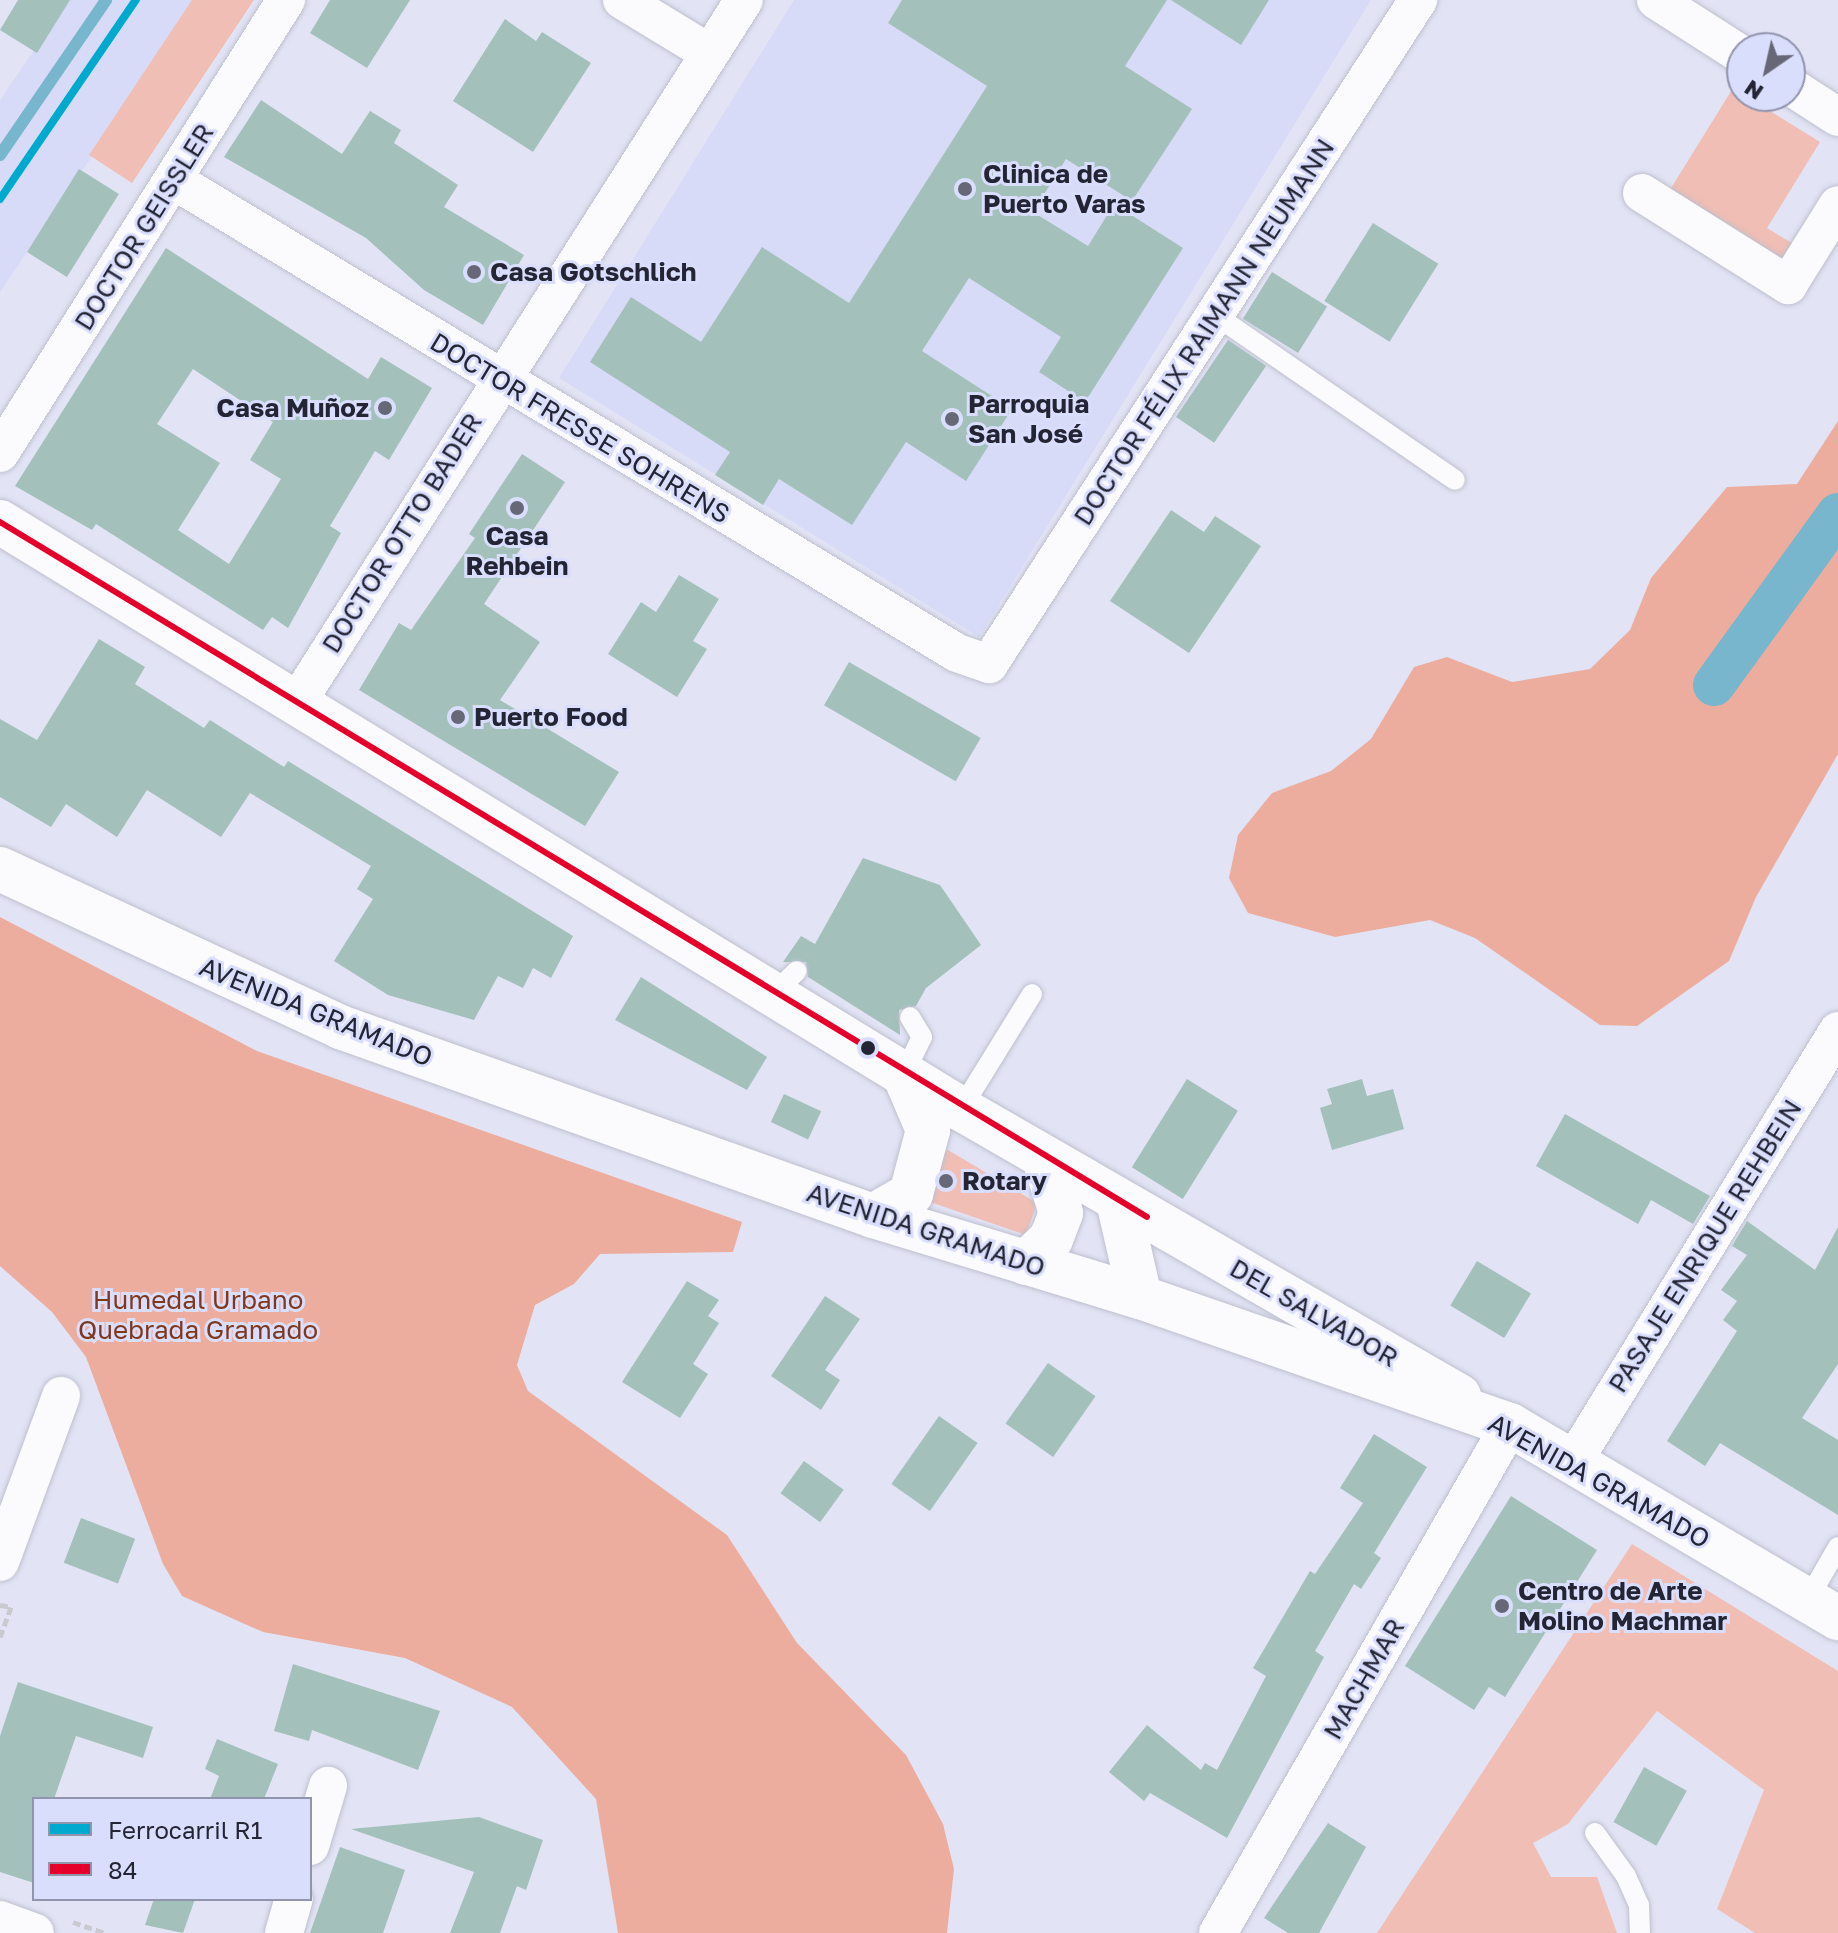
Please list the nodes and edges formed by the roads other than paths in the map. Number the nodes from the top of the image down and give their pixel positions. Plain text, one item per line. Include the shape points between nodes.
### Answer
1 (286, 0) edge
2 (622, 0) edge
3 (744, 0) edge
4 (1418, 0) edge
5 (1656, 0) edge
6 (1726, 45) edge
7 (709, 53) junction
8 (1806, 96) edge
9 (1838, 117) edge
10 (175, 181) junction
11 (1642, 193) dead end
12 (1838, 205) edge
13 (1215, 315) junction
14 (498, 379) junction
15 (0, 453) edge
16 (1455, 480) dead end
17 (0, 522) edge
18 (989, 664) joint
19 (296, 704) junction
20 (0, 869) edge
21 (1032, 994) dead end
22 (910, 1017) dead end
23 (1838, 1031) edge
24 (904, 1074) junction
25 (961, 1109) junction
26 (1044, 1159) junction
27 (1118, 1201) junction
28 (873, 1216) junction
29 (1026, 1263) junction
30 (1140, 1297) junction
31 (61, 1396) dead end
32 (1510, 1425) junction
33 (1573, 1462) junction
34 (1838, 1547) edge
35 (0, 1562) edge
36 (1823, 1609) edge
37 (328, 1786) dead end
38 (1595, 1833) dead end
39 (312, 1839) edge
40 (293, 1901) edge
41 (0, 1920) edge
42 (35, 1933) edge
43 (284, 1933) edge
44 (1218, 1933) edge
45 (1640, 1933) edge

1 - 10 street, DOCTOR GEISSLER
2 - 7 street
3 - 7 street, DOCTOR OTTO BADER
4 - 13 street, DOCTOR FÉLIX RAIMANN NEUMANN
5 - 6 street
7 - 14 street, DOCTOR OTTO BADER
8 - 9 street
10 - 14 street, DOCTOR FRESSE SOHRENS
10 - 15 street, DOCTOR GEISSLER
11 - 12 street via 1788,285
13 - 16 lane
13 - 18 street, DOCTOR FÉLIX RAIMANN NEUMANN
14 - 18 street, DOCTOR FRESSE SOHRENS via 957,653
14 - 19 street, DOCTOR OTTO BADER
17 - 19 main road, DEL SALVADOR
19 - 24 main road, DEL SALVADOR via 785,982
20 - 28 main road, AVENIDA GRAMADO via 340,1027
21 - 25 lane
22 - 24 lane via 922,1037
23 - 33 street, PASAJE ENRIQUE REHBEIN
24 - 25 main road, DEL SALVADOR
24 - 28 main road via 928,1130 911,1194
25 - 26 main road, DEL SALVADOR
26 - 27 main road, DEL SALVADOR
26 - 29 main road via 1061,1213 1051,1239
27 - 30 main road
27 - 32 main road, DEL SALVADOR
28 - 29 main road, AVENIDA GRAMADO
29 - 30 main road, AVENIDA GRAMADO
30 - 32 main road, AVENIDA GRAMADO
31 - 35 street
32 - 33 main road, AVENIDA GRAMADO
32 - 44 street, MACHMAR
33 - 36 main road, AVENIDA GRAMADO
34 - 36 lane
37 - 39 street
38 - 45 lane via 1626,1876 1639,1905
40 - 43 street
41 - 42 street

